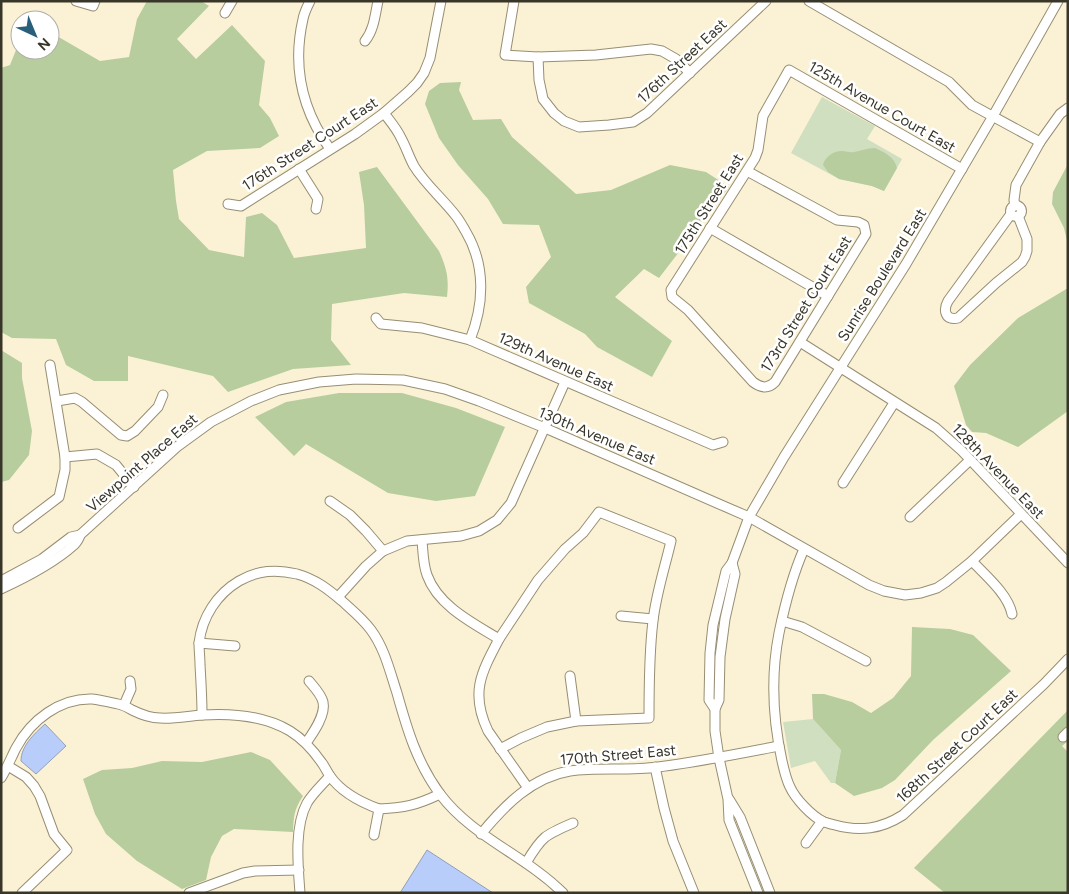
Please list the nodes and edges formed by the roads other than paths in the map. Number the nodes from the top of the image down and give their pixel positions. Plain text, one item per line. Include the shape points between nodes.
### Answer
1 (76, 1) edge
2 (232, 1) edge
3 (310, 1) edge
4 (378, 1) edge
5 (441, 1) edge
6 (514, 1) edge
7 (809, 1) edge
8 (1058, 1) edge
9 (763, 2) edge
10 (94, 4) edge
11 (225, 13) dead end
12 (365, 41) dead end
13 (538, 57) junction
14 (789, 70) joint
15 (690, 72) junction
16 (1068, 108) edge
17 (384, 113) junction
18 (993, 116) junction
19 (1040, 142) junction
20 (330, 149) junction
21 (299, 169) junction
22 (962, 169) junction
23 (747, 171) junction
24 (228, 204) dead end
25 (316, 209) dead end
26 (1015, 212) junction
27 (710, 228) junction
28 (828, 296) junction
29 (376, 318) dead end
30 (470, 340) junction
31 (800, 342) junction
32 (50, 365) dead end
33 (840, 368) junction
34 (566, 382) junction
35 (767, 387) joint
36 (164, 395) dead end
37 (57, 401) junction
38 (251, 401) joint
39 (894, 403) junction
40 (545, 428) junction
41 (723, 442) dead end
42 (65, 457) junction
43 (970, 460) junction
44 (843, 483) dead end
45 (134, 486) junction
46 (330, 501) dead end
47 (1021, 514) junction
48 (910, 517) dead end
49 (749, 518) junction
50 (18, 528) dead end
51 (80, 535) junction
52 (422, 540) junction
53 (804, 549) junction
54 (383, 551) junction
55 (972, 561) junction
56 (1068, 563) edge
57 (1, 580) edge
58 (1, 589) edge
59 (338, 598) junction
60 (1012, 614) dead end
61 (621, 616) dead end
62 (653, 619) junction
63 (782, 621) junction
64 (499, 639) junction
65 (199, 643) junction
66 (236, 646) dead end
67 (1068, 659) edge
68 (866, 661) dead end
69 (570, 676) dead end
70 (130, 681) dead end
71 (309, 681) dead end
72 (124, 705) junction
73 (202, 715) junction
74 (576, 721) junction
75 (306, 743) junction
76 (778, 746) junction
77 (500, 749) junction
78 (719, 758) junction
79 (8, 766) junction
80 (655, 768) junction
81 (330, 776) junction
82 (1, 778) edge
83 (528, 788) junction
84 (440, 794) junction
85 (728, 799) junction
86 (379, 809) junction
87 (822, 821) junction
88 (573, 823) dead end
89 (481, 834) junction
90 (374, 835) dead end
91 (806, 843) dead end
92 (526, 863) junction
93 (298, 870) junction
94 (22, 893) edge
95 (189, 893) edge
96 (300, 893) edge
97 (563, 893) edge
98 (694, 893) edge
99 (758, 893) edge
100 (770, 893) edge

1 - 10 street
2 - 11 street
3 - 20 street via 303,18 298,53 300,82 310,115
4 - 12 street via 372,28
5 - 17 street, 176th Street Court East via 424,73
6 - 13 street via 504,55
7 - 18 street via 949,82 972,105
8 - 18 street, Sunrise Boulevard East
9 - 15 street, 176th Street East
13 - 15 street via 650,49 676,59
13 - 15 street, 176th Street East via 543,99 564,121 579,127 633,122
14 - 22 street, 125th Avenue Court East
14 - 23 street, 175th Street East via 763,116 758,150
16 - 19 street
17 - 20 street, 176th Street Court East
17 - 30 street via 401,136 414,166 458,218 473,244 481,282 476,324
18 - 19 street
18 - 22 street, Sunrise Boulevard East
19 - 26 street via 1016,185
20 - 21 street, 176th Street Court East
21 - 24 street, 176th Street Court East via 241,206
21 - 25 street via 318,199
22 - 33 street, Sunrise Boulevard East
23 - 27 street, 175th Street East
23 - 28 street, 173rd Street Court East via 837,220 864,225 866,234
26 - 26 street via 1028,245 1022,262 958,318 950,318 945,312 946,304
27 - 28 street
27 - 35 street, 175th Street East via 672,290 672,297 688,310 753,382
28 - 31 street, 173rd Street Court East
29 - 30 street, 129th Avenue East via 381,324 422,328
30 - 34 street, 129th Avenue East
31 - 33 street, 128th Avenue East
31 - 35 street, 173rd Street Court East via 775,382
32 - 37 street
33 - 39 street, 128th Avenue East
33 - 49 street, Sunrise Boulevard East
34 - 40 street
34 - 41 street, 129th Avenue East via 713,445
36 - 37 street via 158,407 127,436 121,435 76,398
37 - 42 street
38 - 40 street, 130th Avenue East via 279,390 319,382 403,380 445,389
38 - 45 street, Viewpoint Place East via 195,433
39 - 43 street, 128th Avenue East via 936,428
39 - 44 street
40 - 49 street, 130th Avenue East
40 - 52 street via 511,503 497,520 479,531 461,536
42 - 45 street via 97,454 116,466
42 - 50 street via 59,497
43 - 47 street, 128th Avenue East
43 - 48 street
45 - 51 street, Viewpoint Place East
46 - 54 street via 366,530
47 - 55 street, 130th Avenue East
47 - 56 street, 128th Avenue East
49 - 53 street, 130th Avenue East
49 - 78 street, Sunrise Boulevard East via 726,571 711,644 709,700 715,709
51 - 57 street, Viewpoint Place East via 71,537 42,559
51 - 58 street, Viewpoint Place East via 76,544 55,559
52 - 54 street via 407,541
52 - 64 street via 427,576 434,589 462,616
53 - 55 street, 130th Avenue East via 869,585 895,594 915,594 937,588
53 - 63 street via 793,575
54 - 59 street
55 - 60 street via 1006,599
59 - 65 street via 307,577 283,571 249,575 217,600 208,614
59 - 84 street via 372,631 384,654 410,739
61 - 62 street
62 - 64 street via 672,541 599,512 538,580
62 - 74 street via 649,718
63 - 68 street via 802,627
63 - 76 street via 774,680
64 - 77 street via 484,668 478,697 484,723
65 - 66 street
65 - 73 street
67 - 87 street, 168th Street Court East via 903,815 888,824 867,829 847,828
69 - 74 street
70 - 72 street
71 - 75 street via 323,706 317,726
72 - 73 street via 146,716 160,718
72 - 79 street via 91,699 61,705 31,726
73 - 75 street via 264,719
74 - 77 street via 547,728
75 - 81 street
76 - 78 street, 170th Street East
76 - 87 street via 790,788 800,802
77 - 83 street
78 - 80 street, 170th Street East
78 - 85 street, Sunrise Boulevard East
79 - 82 street
79 - 94 street via 34,786 54,834 67,850
80 - 83 street, 170th Street East via 571,771 556,774
80 - 98 street via 673,842
81 - 86 street via 354,798
81 - 93 street via 306,804 300,823
83 - 89 street, 170th Street East via 511,800
84 - 86 street via 408,807
84 - 89 street
85 - 99 street via 729,820
85 - 100 street via 740,817
86 - 90 street
87 - 91 street
88 - 92 street via 543,838
89 - 92 street
92 - 97 street
93 - 95 street via 255,870
93 - 96 street

